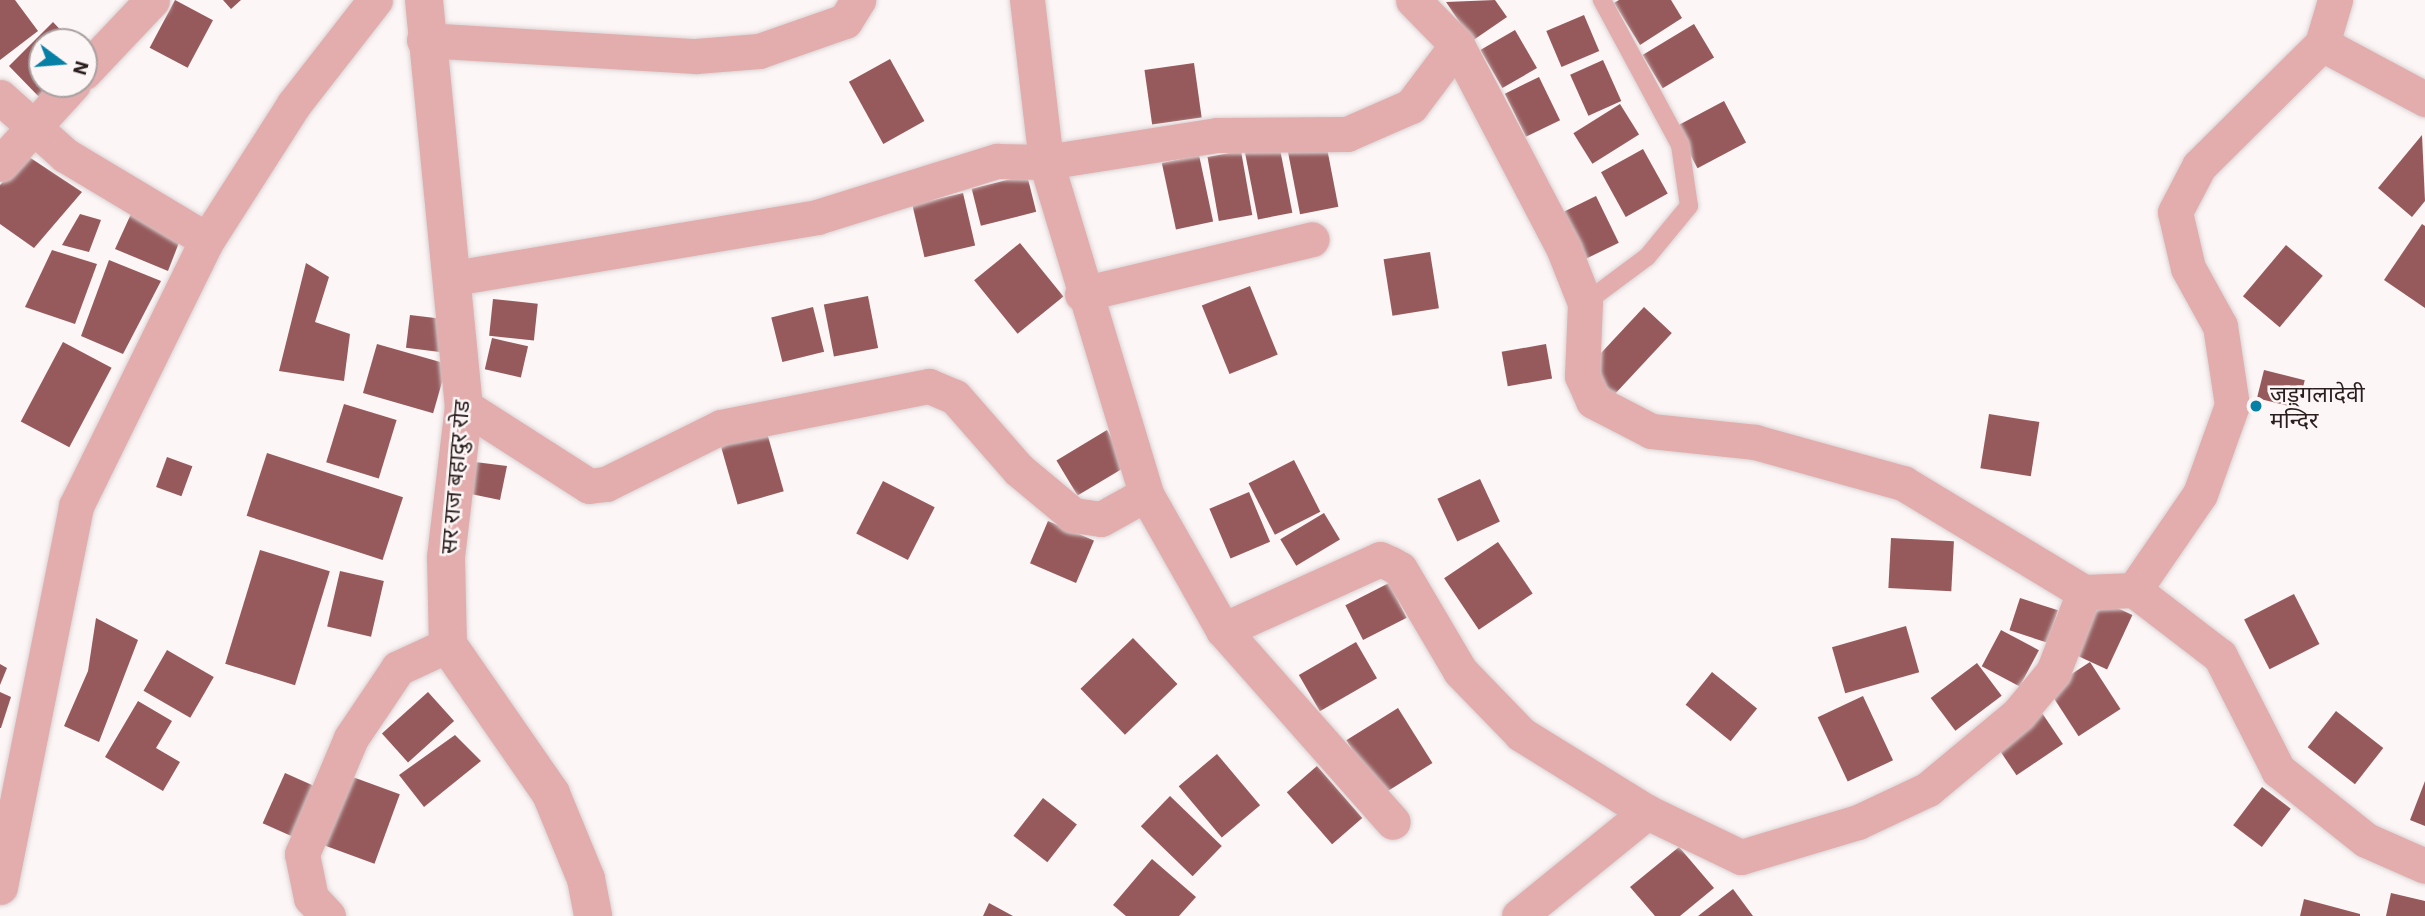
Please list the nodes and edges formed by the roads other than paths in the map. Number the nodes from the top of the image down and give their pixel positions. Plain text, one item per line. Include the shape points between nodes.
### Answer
1 (152, 0) edge
2 (375, 0) edge
3 (424, 0) edge
4 (858, 0) edge
5 (1027, 0) edge
6 (1413, 0) edge
7 (1602, 0) edge
8 (2335, 0) edge
9 (424, 40) junction
10 (2322, 44) junction
11 (1457, 45) junction
12 (98, 57) edge
13 (0, 97) edge
14 (60, 98) edge
15 (2425, 99) edge
16 (33, 127) junction
17 (1046, 162) junction
18 (0, 164) edge
19 (1312, 239) dead end
20 (207, 240) junction
21 (453, 278) junction
22 (1082, 294) junction
23 (1585, 303) junction
24 (464, 406) junction
25 (1146, 494) junction
26 (2134, 590) junction
27 (2084, 592) junction
28 (1223, 630) junction
29 (448, 645) junction
30 (1647, 812) junction
31 (1393, 822) dead end
32 (2425, 866) edge
33 (0, 887) edge
34 (328, 916) edge
35 (593, 916) edge
36 (1519, 916) edge

1 - 12 street
2 - 20 street via 294,104
3 - 9 street, सर राज बहादुर रोड
4 - 9 street via 845,21 759,51 696,56
5 - 17 street
6 - 11 street
7 - 23 lane via 1679,145 1689,206 1647,257
8 - 10 street
9 - 21 street, सर राज बहादुर रोड
10 - 15 street
10 - 26 street via 2199,166 2175,212 2188,268 2220,326 2231,405 2200,494
11 - 17 street via 1411,106 1376,126 1347,134 1217,135
11 - 23 street via 1509,134
13 - 16 street
14 - 16 street
16 - 18 street
16 - 20 street via 65,155
17 - 21 street via 997,161 817,217
17 - 22 street
19 - 22 street
20 - 33 street via 76,506
21 - 24 street, सर राज बहादुर रोड
22 - 25 street
23 - 27 street via 1582,376 1593,401 1651,431 1755,442 1903,482
24 - 25 street via 589,486 606,484 721,427 929,386 955,397 1019,470 1073,515 1101,519
24 - 29 street, सर राज बहादुर रोड via 446,558
25 - 28 street
26 - 27 street
26 - 32 street via 2220,656 2278,770 2366,840
27 - 30 street via 2053,672 2018,714 1928,789 1811,839 1741,857
28 - 30 street via 1380,559 1400,569 1460,671 1521,734
28 - 31 street
29 - 34 street via 398,668 351,737 302,854 311,898
29 - 35 street via 551,794 586,878
30 - 36 street

